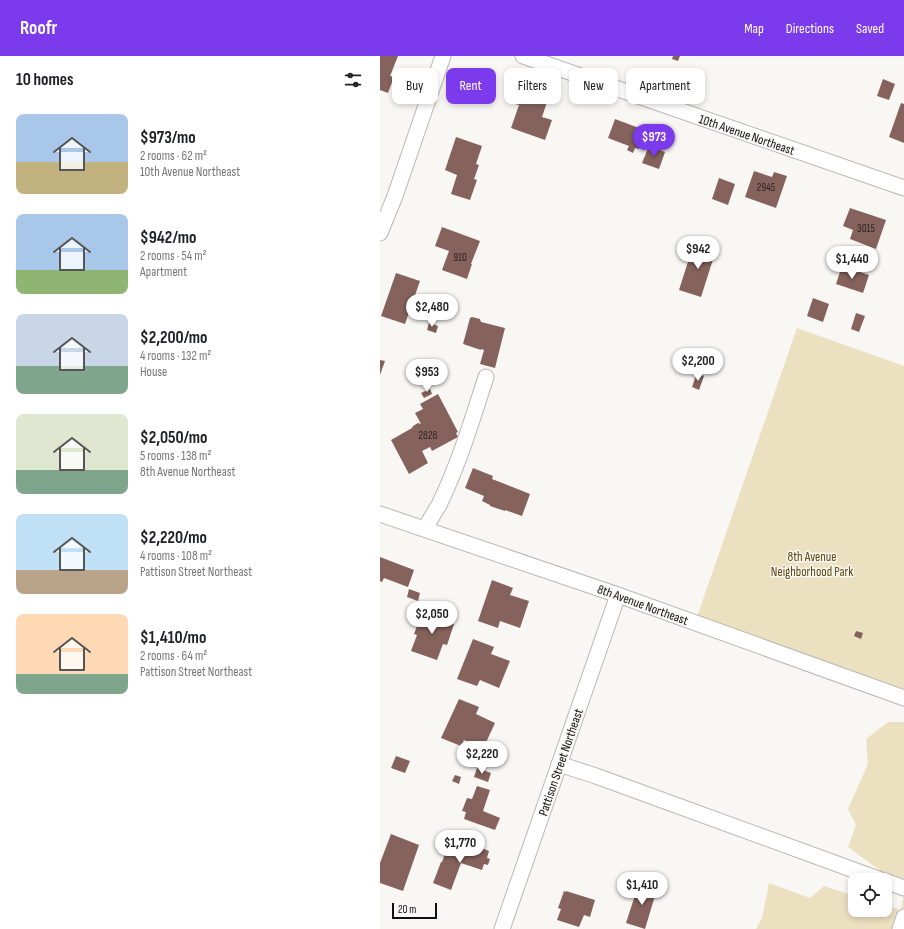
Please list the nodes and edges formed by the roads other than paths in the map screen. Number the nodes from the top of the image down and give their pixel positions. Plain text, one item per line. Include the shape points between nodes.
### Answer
1 (443, 56) edge
2 (523, 56) edge
3 (904, 188) edge
4 (380, 233) edge
5 (486, 377) dead end
6 (380, 514) edge
7 (425, 529) junction
8 (618, 595) junction
9 (904, 698) edge
10 (559, 764) junction
11 (862, 873) edge
12 (892, 884) edge
13 (904, 888) edge
14 (904, 917) edge
15 (502, 929) edge
16 (900, 929) edge

1 - 4 street
2 - 3 street, 10th Avenue Northeast
5 - 7 street via 451,476
6 - 7 street, 8th Avenue Northeast
7 - 8 street, 8th Avenue Northeast
8 - 9 street, 8th Avenue Northeast
8 - 10 street, Pattison Street Northeast
10 - 11 street
10 - 15 street, Pattison Street Northeast
12 - 13 street
14 - 16 street

